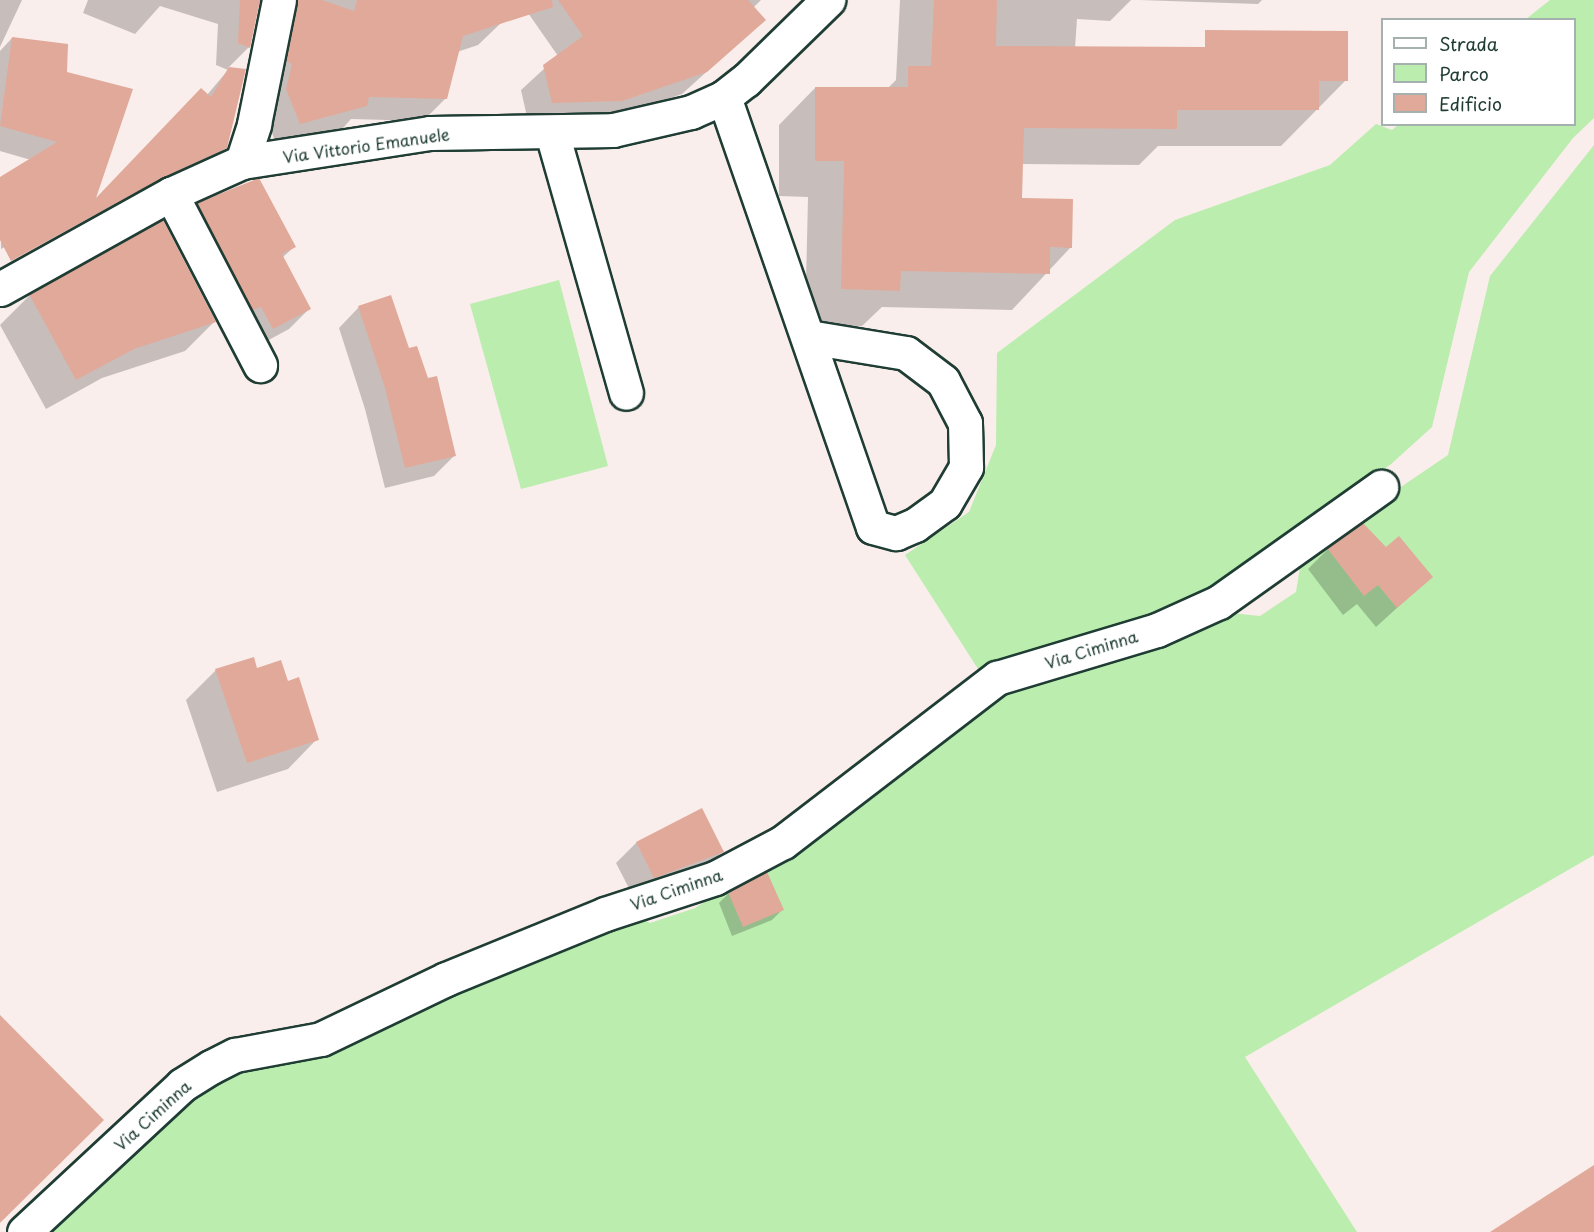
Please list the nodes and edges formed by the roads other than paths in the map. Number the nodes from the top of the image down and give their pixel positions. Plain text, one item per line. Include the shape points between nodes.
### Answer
1 (279, 0) edge
2 (828, 0) edge
3 (724, 97) junction
4 (552, 133) junction
5 (242, 162) junction
6 (171, 194) junction
7 (0, 289) edge
8 (808, 337) junction
9 (260, 365) dead end
10 (626, 393) dead end
11 (1381, 487) dead end
12 (24, 1232) edge

1 - 5 street via 254,124
2 - 3 street, Via Vittorio Emanuele
3 - 4 street, Via Vittorio Emanuele via 664,121 613,130
3 - 8 street
4 - 5 street, Via Vittorio Emanuele via 430,133
4 - 10 street
5 - 6 street, Via Vittorio Emanuele
6 - 7 street, Via Vittorio Emanuele
6 - 9 street
8 - 8 street via 873,527 897,532 915,525 945,503 966,467 965,423 943,381 906,353
11 - 12 street, Via Ciminna via 1219,602 1157,630 997,678 783,843 715,878 552,935 446,979 321,1039 235,1056 212,1067 182,1085

